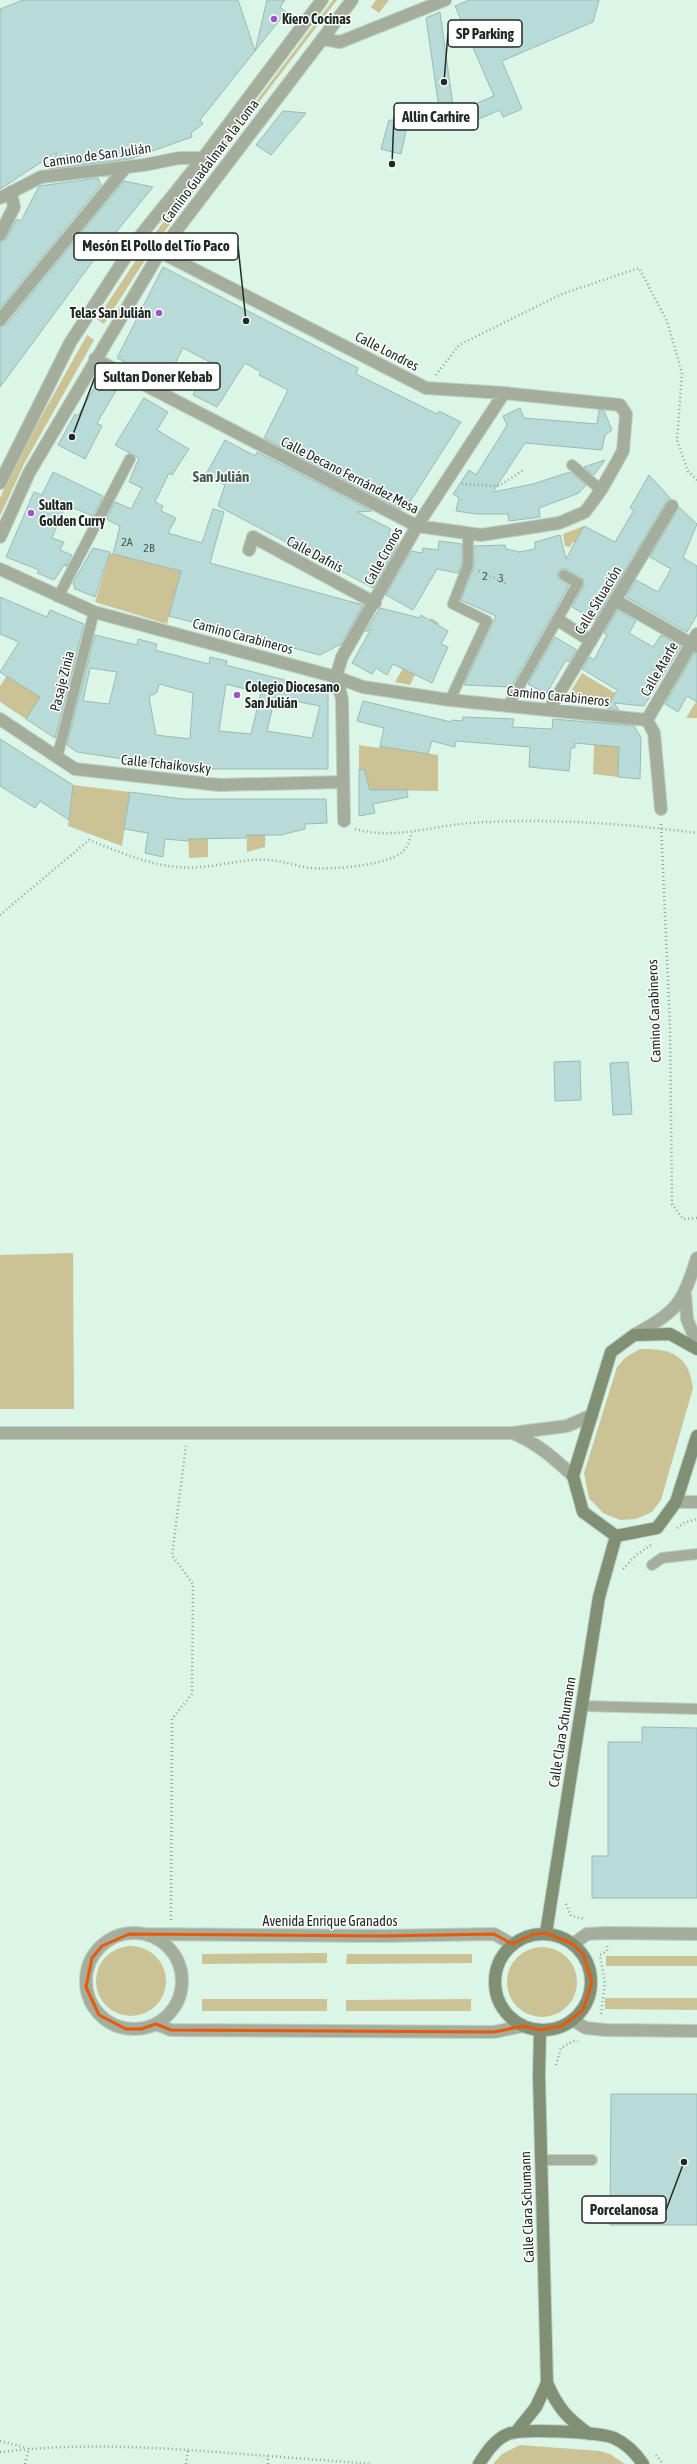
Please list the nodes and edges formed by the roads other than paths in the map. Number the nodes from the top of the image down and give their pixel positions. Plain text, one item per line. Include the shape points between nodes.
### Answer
1 (322, 0) edge
2 (352, 0) edge
3 (445, 0) edge
4 (323, 39) junction
5 (203, 158) junction
6 (126, 167) junction
7 (11, 192) junction
8 (0, 198) edge
9 (0, 235) edge
10 (160, 252) junction
11 (0, 320) edge
12 (95, 359) junction
13 (504, 393) junction
14 (620, 405) joint
15 (130, 459) dead end
16 (572, 465) dead end
17 (0, 483) edge
18 (601, 490) junction
19 (672, 506) dead end
20 (417, 526) junction
21 (468, 533) junction
22 (0, 537) edge
23 (249, 550) dead end
24 (0, 569) edge
25 (564, 575) dead end
26 (58, 597) junction
27 (616, 600) junction
28 (375, 603) junction
29 (94, 612) junction
30 (558, 620) junction
31 (591, 641) junction
32 (695, 641) edge
33 (336, 677) junction
34 (450, 700) junction
35 (508, 706) junction
36 (549, 710) junction
37 (0, 720) edge
38 (646, 720) junction
39 (57, 758) junction
40 (343, 782) junction
41 (660, 809) road end
42 (344, 821) road end
43 (697, 1258) edge
44 (685, 1294) junction
45 (634, 1335) junction
46 (697, 1344) edge
47 (697, 1348) edge
48 (592, 1415) junction
49 (0, 1433) edge
50 (512, 1433) junction
51 (697, 1436) edge
52 (573, 1476) junction
53 (676, 1502) junction
54 (697, 1502) edge
55 (616, 1536) junction
56 (697, 1554) edge
57 (652, 1565) dead end
58 (582, 1706) junction
59 (697, 1709) edge
60 (546, 1933) junction
61 (144, 1934) junction
62 (697, 1934) edge
63 (512, 1944) junction
64 (573, 1944) junction
65 (572, 2020) junction
66 (156, 2024) junction
67 (523, 2026) junction
68 (540, 2030) junction
69 (697, 2031) edge
70 (541, 2160) junction
71 (592, 2160) dead end
72 (547, 2383) junction
73 (516, 2432) junction
74 (589, 2434) junction
75 (479, 2464) edge
76 (643, 2464) edge

1 - 5 street, Camino Guadalmar a la Loma
2 - 4 street, Camino Guadalmar a la Loma
3 - 4 street via 340,42
4 - 10 street, Camino Guadalmar a la Loma
5 - 6 street, Camino de San Julián via 179,158
5 - 17 street, Camino Guadalmar a la Loma via 136,241 83,322
6 - 7 street, Camino de San Julián via 41,177
6 - 11 street
7 - 8 street, Camino de San Julián
7 - 9 street via 14,207
10 - 12 street, Camino Guadalmar a la Loma
10 - 13 street, Calle Londres via 426,388
12 - 20 street, Calle Decano Fernández Mesa
12 - 22 street, Camino Guadalmar a la Loma via 29,473
13 - 14 street, Calle Londres
13 - 20 street, Calle Cronos
14 - 18 street, Calle Decano Fernández Mesa via 626,414 623,451
15 - 26 lane
16 - 18 lane
18 - 21 street, Calle Decano Fernández Mesa via 585,512 559,523 481,535
19 - 27 street, Calle Situación
20 - 21 street, Calle Decano Fernández Mesa
20 - 28 street, Calle Cronos
21 - 34 lane via 468,565 453,604 487,621
23 - 28 street, Calle Dafnis via 253,537
24 - 26 street, Camino Carabineros
25 - 30 lane via 578,583
26 - 29 street, Camino Carabineros
27 - 31 street, Calle Situación
27 - 32 street
28 - 33 street, Calle Cronos via 342,658
29 - 33 street, Camino Carabineros
29 - 39 lane, Pasaje Zinia
30 - 31 street
30 - 35 lane
31 - 36 street, Calle Situación
32 - 38 street, Calle Atarfe
33 - 34 street, Camino Carabineros via 362,687
33 - 40 street via 342,699
34 - 35 street, Camino Carabineros
35 - 36 street, Camino Carabineros
36 - 38 street, Camino Carabineros
37 - 39 street, Calle Tchaikovsky
38 - 41 street via 654,733
39 - 40 street, Calle Tchaikovsky via 75,769 220,785
40 - 42 street
43 - 44 street
44 - 45 street via 670,1313
44 - 46 street via 688,1319
45 - 47 main road via 670,1334
45 - 48 main road via 611,1352
48 - 50 street via 567,1426
48 - 52 main road
49 - 50 street
50 - 52 street via 531,1441 555,1458
51 - 53 main road
52 - 55 main road via 583,1512
53 - 54 street
53 - 55 main road via 657,1528
55 - 58 main road, Calle Clara Schumann via 599,1597
56 - 57 lane via 662,1558
58 - 59 lane
58 - 60 main road, Calle Clara Schumann
60 - 63 main road via 534,1934
60 - 64 main road via 560,1936
61 - 63 street, Avenida Enrique Granados via 494,1934
61 - 66 street via 170,1949 178,1961 182,1975 181,1990 176,2004 168,2015
61 - 66 street via 129,1934 115,1938 102,1946 92,1958 87,1972 86,1988 91,2002 100,2015 112,2024 126,2029 141,2029
62 - 64 street via 587,1934
63 - 67 main road via 502,1957 496,1972 495,1988 500,2004 509,2017
64 - 65 main road via 583,1954 590,1968 592,1982 583,2010
65 - 68 main road via 562,2026
65 - 69 street via 586,2028 606,2030
66 - 67 street via 171,2030 494,2032
67 - 68 main road
68 - 70 main road, Calle Clara Schumann
70 - 71 lane
70 - 72 main road, Calle Clara Schumann
72 - 73 main road, Calle Clara Schumann via 536,2406
72 - 74 main road, Calle Clara Schumann via 558,2406 571,2421
73 - 74 main road
73 - 75 main road via 508,2434 492,2446
74 - 76 main road via 612,2437 632,2449

